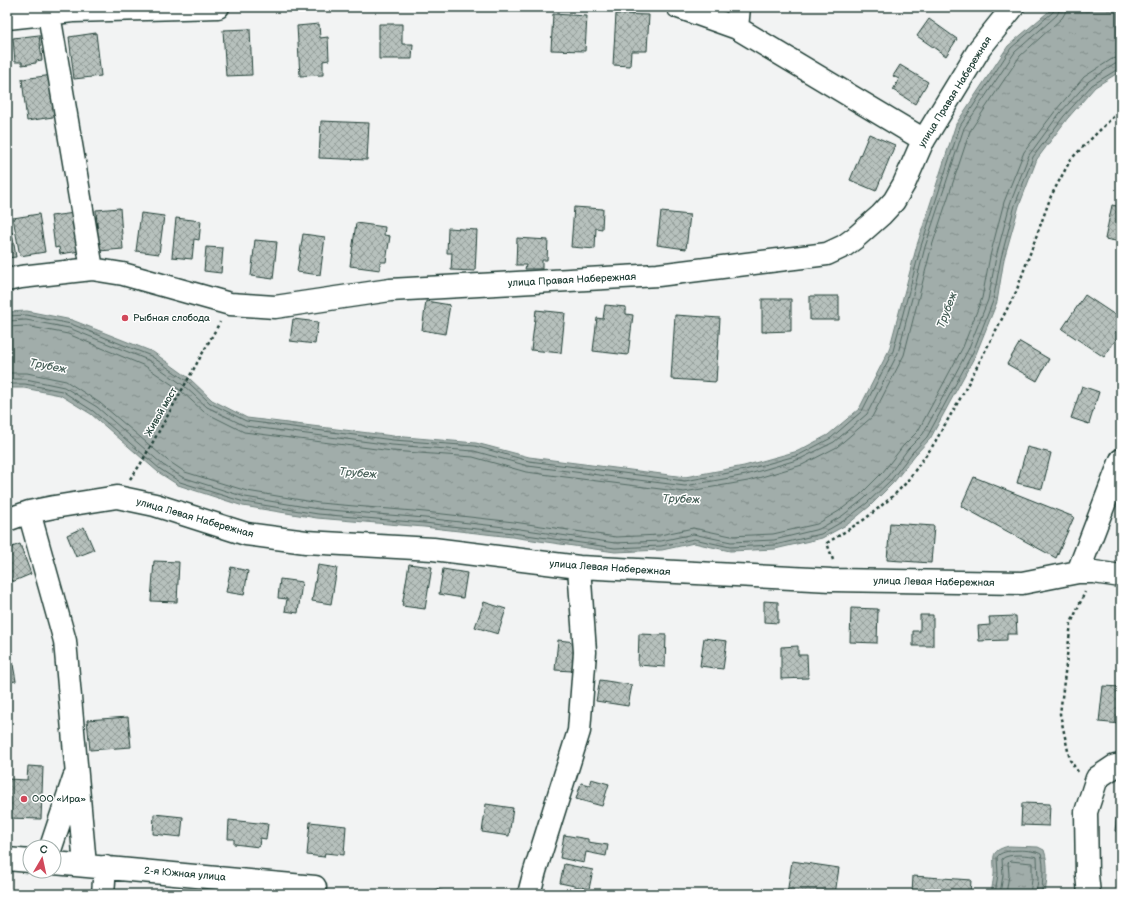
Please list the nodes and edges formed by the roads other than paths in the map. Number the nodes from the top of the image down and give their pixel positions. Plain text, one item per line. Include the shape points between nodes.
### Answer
1 (218, 7) edge
2 (678, 7) edge
3 (1013, 7) edge
4 (50, 14) junction
5 (738, 17) edge
6 (7, 18) edge
7 (924, 140) junction
8 (92, 270) junction
9 (7, 280) edge
10 (1121, 460) edge
11 (29, 512) junction
12 (7, 520) edge
13 (579, 567) junction
14 (1086, 572) junction
15 (1121, 576) edge
16 (1121, 765) edge
17 (76, 770) junction
18 (54, 839) edge
19 (7, 858) edge
20 (22, 860) edge
21 (62, 864) edge
22 (95, 866) junction
23 (1088, 884) edge
24 (315, 887) dead end
25 (103, 894) edge
26 (529, 894) edge
27 (1074, 894) edge

1 - 4 street via 73,11
2 - 5 street
3 - 7 street, улица Правая Набережная via 980,48
4 - 6 street
4 - 8 street
5 - 7 street
7 - 8 street, улица Правая Набережная via 894,201 855,238 827,254 658,275 390,290 275,307 230,304 123,274
8 - 9 street, улица Правая Набережная
10 - 14 street
11 - 12 street, улица Левая Набережная
11 - 13 street, улица Левая Набережная via 117,497 155,505 246,534 306,542 433,549
11 - 17 street via 65,642
13 - 14 street, улица Левая Набережная via 831,580 1022,584
13 - 26 street via 585,652 579,731
14 - 15 street
16 - 23 street via 1097,778 1086,812
17 - 18 street
17 - 22 street
19 - 20 street
21 - 22 street, 2-я Южная улица
22 - 24 street, 2-я Южная улица
22 - 25 street
23 - 27 street

